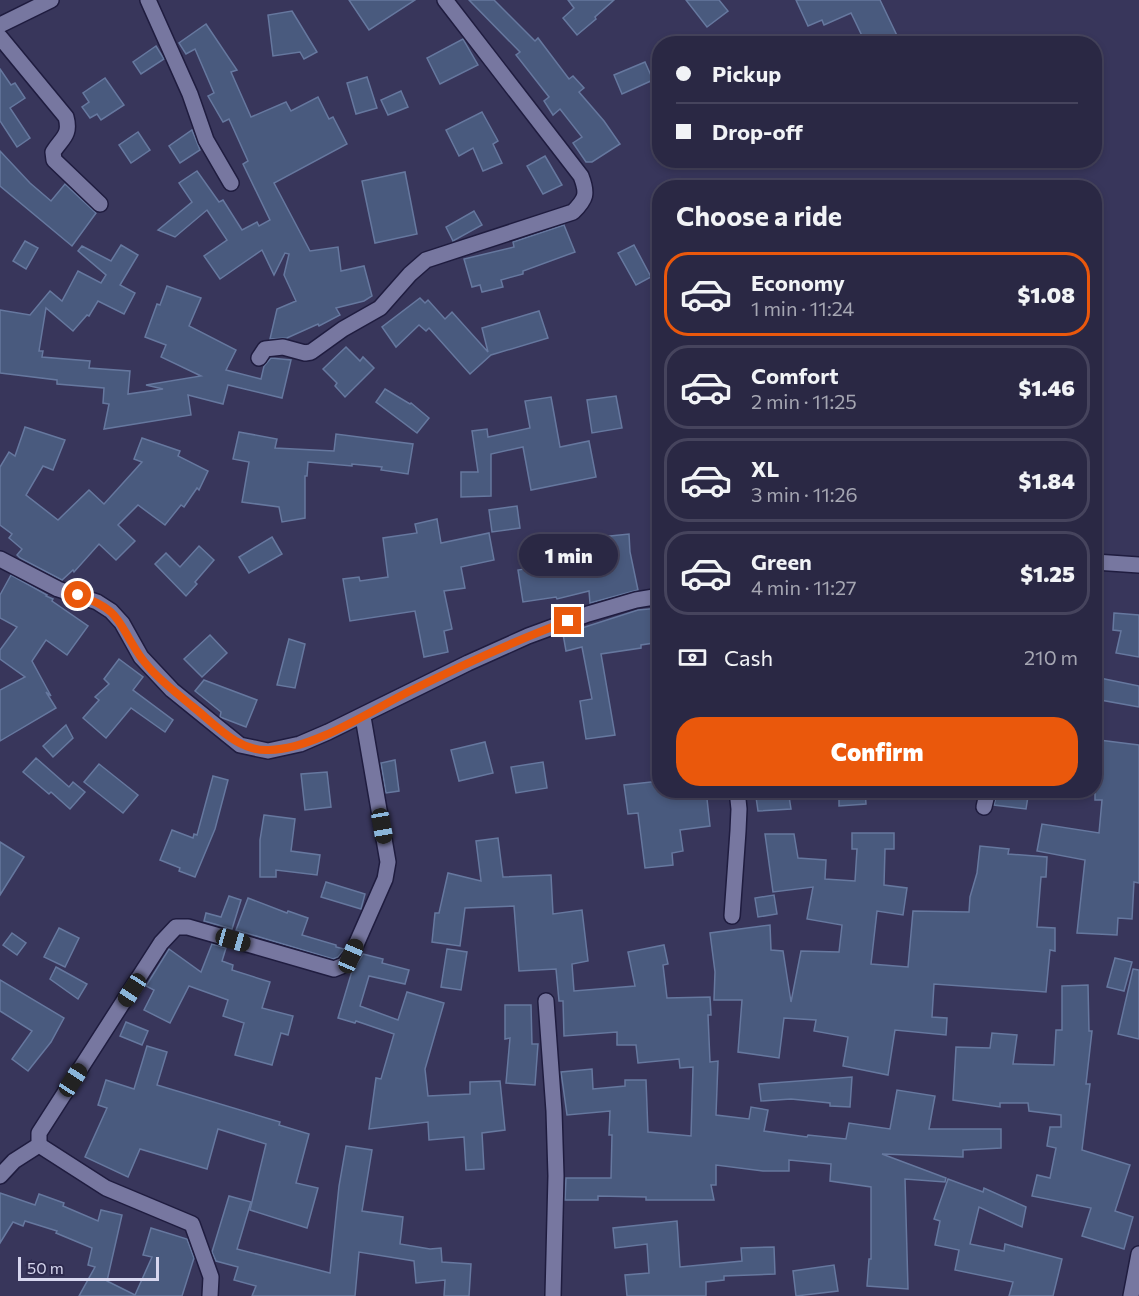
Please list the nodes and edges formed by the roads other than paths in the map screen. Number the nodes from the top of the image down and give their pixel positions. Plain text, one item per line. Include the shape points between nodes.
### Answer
1 (51, 0) edge
2 (148, 0) edge
3 (445, 0) edge
4 (0, 25) edge
5 (0, 37) edge
6 (231, 183) dead end
7 (100, 204) dead end
8 (259, 358) dead end
9 (0, 559) edge
10 (1102, 563) edge
11 (1139, 566) edge
12 (652, 597) edge
13 (363, 717) junction
14 (738, 798) edge
15 (986, 798) edge
16 (984, 807) dead end
17 (732, 916) dead end
18 (546, 1000) dead end
19 (39, 1145) junction
20 (0, 1176) edge
21 (1139, 1254) edge
22 (210, 1296) edge
23 (553, 1296) edge
24 (1131, 1296) edge

1 - 4 street
2 - 6 street via 206,140
3 - 8 street via 581,176 586,192 583,202 573,212 426,260 380,308 311,352 283,347 265,349
5 - 7 street via 66,117 69,127 53,152 54,160
9 - 13 street via 111,611 141,657 172,690 240,745 268,751 300,744
10 - 11 street
12 - 13 street via 588,614 528,636
13 - 19 street via 388,862 385,879 351,956 334,969 188,927 176,927 161,943 39,1133
14 - 17 street
15 - 16 street
18 - 23 street via 556,1176
19 - 20 street via 14,1161
19 - 22 street via 106,1188 192,1224 211,1277
21 - 24 street

